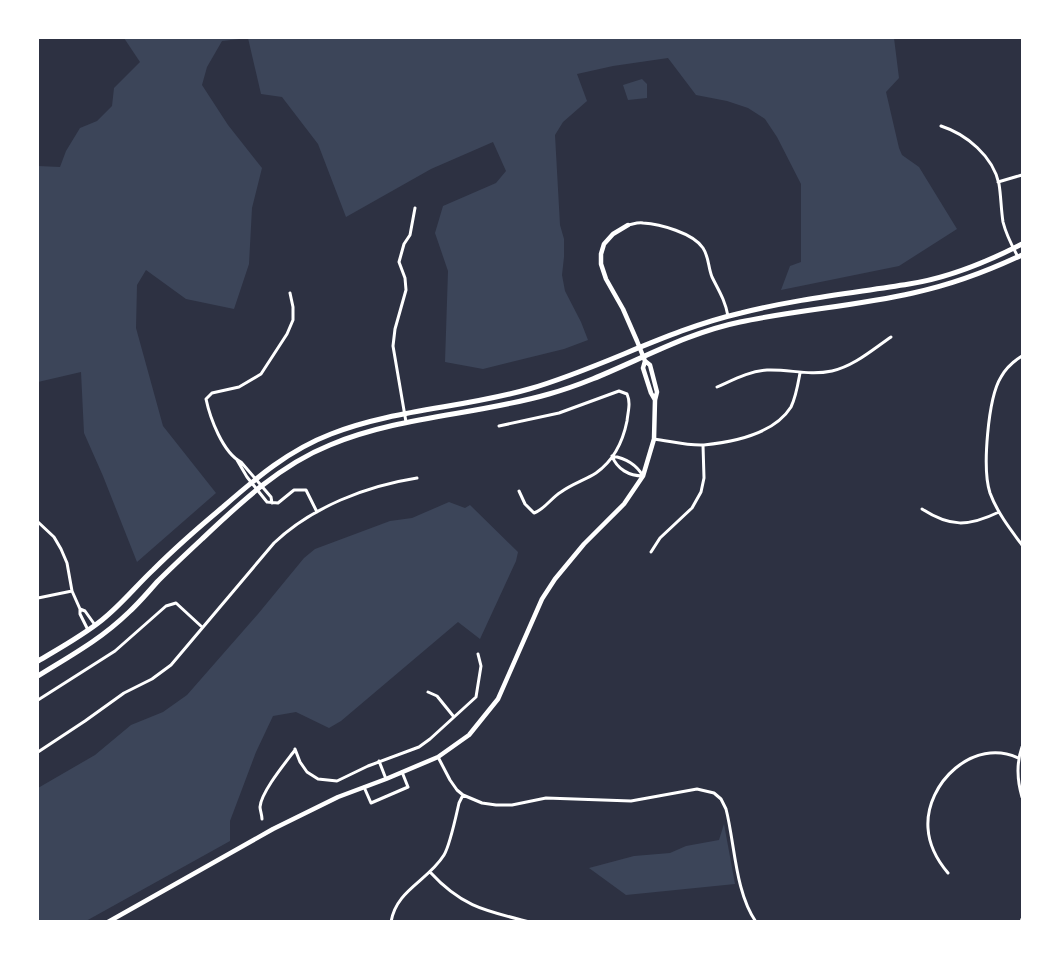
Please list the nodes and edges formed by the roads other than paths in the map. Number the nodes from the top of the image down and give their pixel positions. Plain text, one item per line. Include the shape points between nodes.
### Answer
1 (941, 126) dead end
2 (1022, 175) edge
3 (998, 182) junction
4 (415, 208) dead end
5 (628, 225) joint
6 (1022, 244) edge
7 (1014, 248) junction
8 (1020, 256) edge
9 (290, 293) dead end
10 (728, 316) junction
11 (891, 337) dead end
12 (640, 347) junction
13 (1022, 356) edge
14 (644, 359) junction
15 (800, 374) junction
16 (717, 387) dead end
17 (404, 413) junction
18 (406, 423) junction
19 (499, 426) dead end
20 (654, 439) junction
21 (703, 445) junction
22 (612, 456) junction
23 (642, 476) junction
24 (417, 478) dead end
25 (253, 481) junction
26 (261, 486) junction
27 (256, 490) junction
28 (519, 491) dead end
29 (272, 503) junction
30 (922, 509) dead end
31 (317, 512) junction
32 (999, 512) junction
33 (38, 522) edge
34 (1022, 545) edge
35 (651, 552) dead end
36 (72, 591) junction
37 (38, 598) edge
38 (80, 609) junction
39 (95, 625) junction
40 (202, 627) junction
41 (88, 630) junction
42 (478, 654) dead end
43 (38, 661) edge
44 (38, 676) edge
45 (428, 692) dead end
46 (38, 700) edge
47 (454, 717) junction
48 (1022, 746) edge
49 (38, 752) edge
50 (438, 757) junction
51 (1018, 758) junction
52 (379, 761) junction
53 (402, 772) junction
54 (386, 779) junction
55 (364, 788) junction
56 (463, 795) junction
57 (1022, 797) edge
58 (262, 818) dead end
59 (430, 872) junction
60 (948, 873) dead end
61 (108, 922) edge
62 (391, 922) edge
63 (530, 922) edge
64 (756, 922) edge

1 - 3 street via 982,152
2 - 3 street
3 - 7 street via 1003,223
4 - 17 street via 410,235 399,262 406,290 395,329 394,346
5 - 10 street via 642,222 665,227 690,237 702,246
5 - 12 street via 604,244 601,264
6 - 7 main road
7 - 8 street
7 - 10 main road via 964,269 910,284 797,301
8 - 14 main road via 968,278 913,293 736,322 690,337
9 - 25 street via 293,320 261,374 239,387 212,393 206,399 218,433
10 - 12 main road
11 - 15 street via 847,366 833,371
12 - 14 street
12 - 17 main road via 587,370 524,391
13 - 32 street via 1000,377 992,401 986,477
14 - 18 main road via 551,394
14 - 20 street via 643,368 655,400
15 - 16 street via 767,370 754,372
15 - 21 street via 790,407 775,423 746,437
17 - 18 street
17 - 25 main road via 350,427 314,441 280,460
18 - 26 main road via 364,432 328,446 294,463
19 - 22 street via 552,415 623,392 627,394 629,404 625,432
20 - 21 street
20 - 23 street
21 - 35 street via 704,478 700,492 692,508 660,538
22 - 23 street via 638,468
22 - 23 street via 616,465 633,476
22 - 28 street via 596,473 560,492 542,510 534,513
23 - 50 street via 624,504 584,544 542,599 498,699 469,735
24 - 31 street via 368,490
25 - 26 street
25 - 27 street
25 - 39 main road
26 - 27 main road
26 - 29 street
27 - 29 street
27 - 44 main road via 113,626 75,655
29 - 31 street via 278,503 294,490 306,490
30 - 32 street via 943,521 957,524 984,520
31 - 40 street via 274,543
32 - 34 street
33 - 36 street via 61,548
36 - 37 street
36 - 38 street
38 - 39 street
38 - 41 street
39 - 41 main road
40 - 46 street via 176,603 166,606 115,651
40 - 49 street via 162,673 124,693
41 - 43 main road
42 - 47 street via 481,666 476,697
45 - 47 street via 437,696
47 - 52 street via 419,747
48 - 51 street
50 - 53 street
50 - 56 street via 450,780
51 - 57 street
51 - 60 street via 1004,753 970,759 956,768 939,787 928,812 928,829 934,853
52 - 54 street
52 - 58 street via 328,781 307,772 295,749 263,798 260,806
53 - 54 street
53 - 55 street via 408,787 371,803
54 - 55 street
55 - 61 street via 273,829
56 - 59 street via 444,855
56 - 64 street via 482,803 512,805 546,798 631,801 697,789 714,793 726,809 745,900
59 - 62 street via 402,896
59 - 63 street via 448,891 468,904

